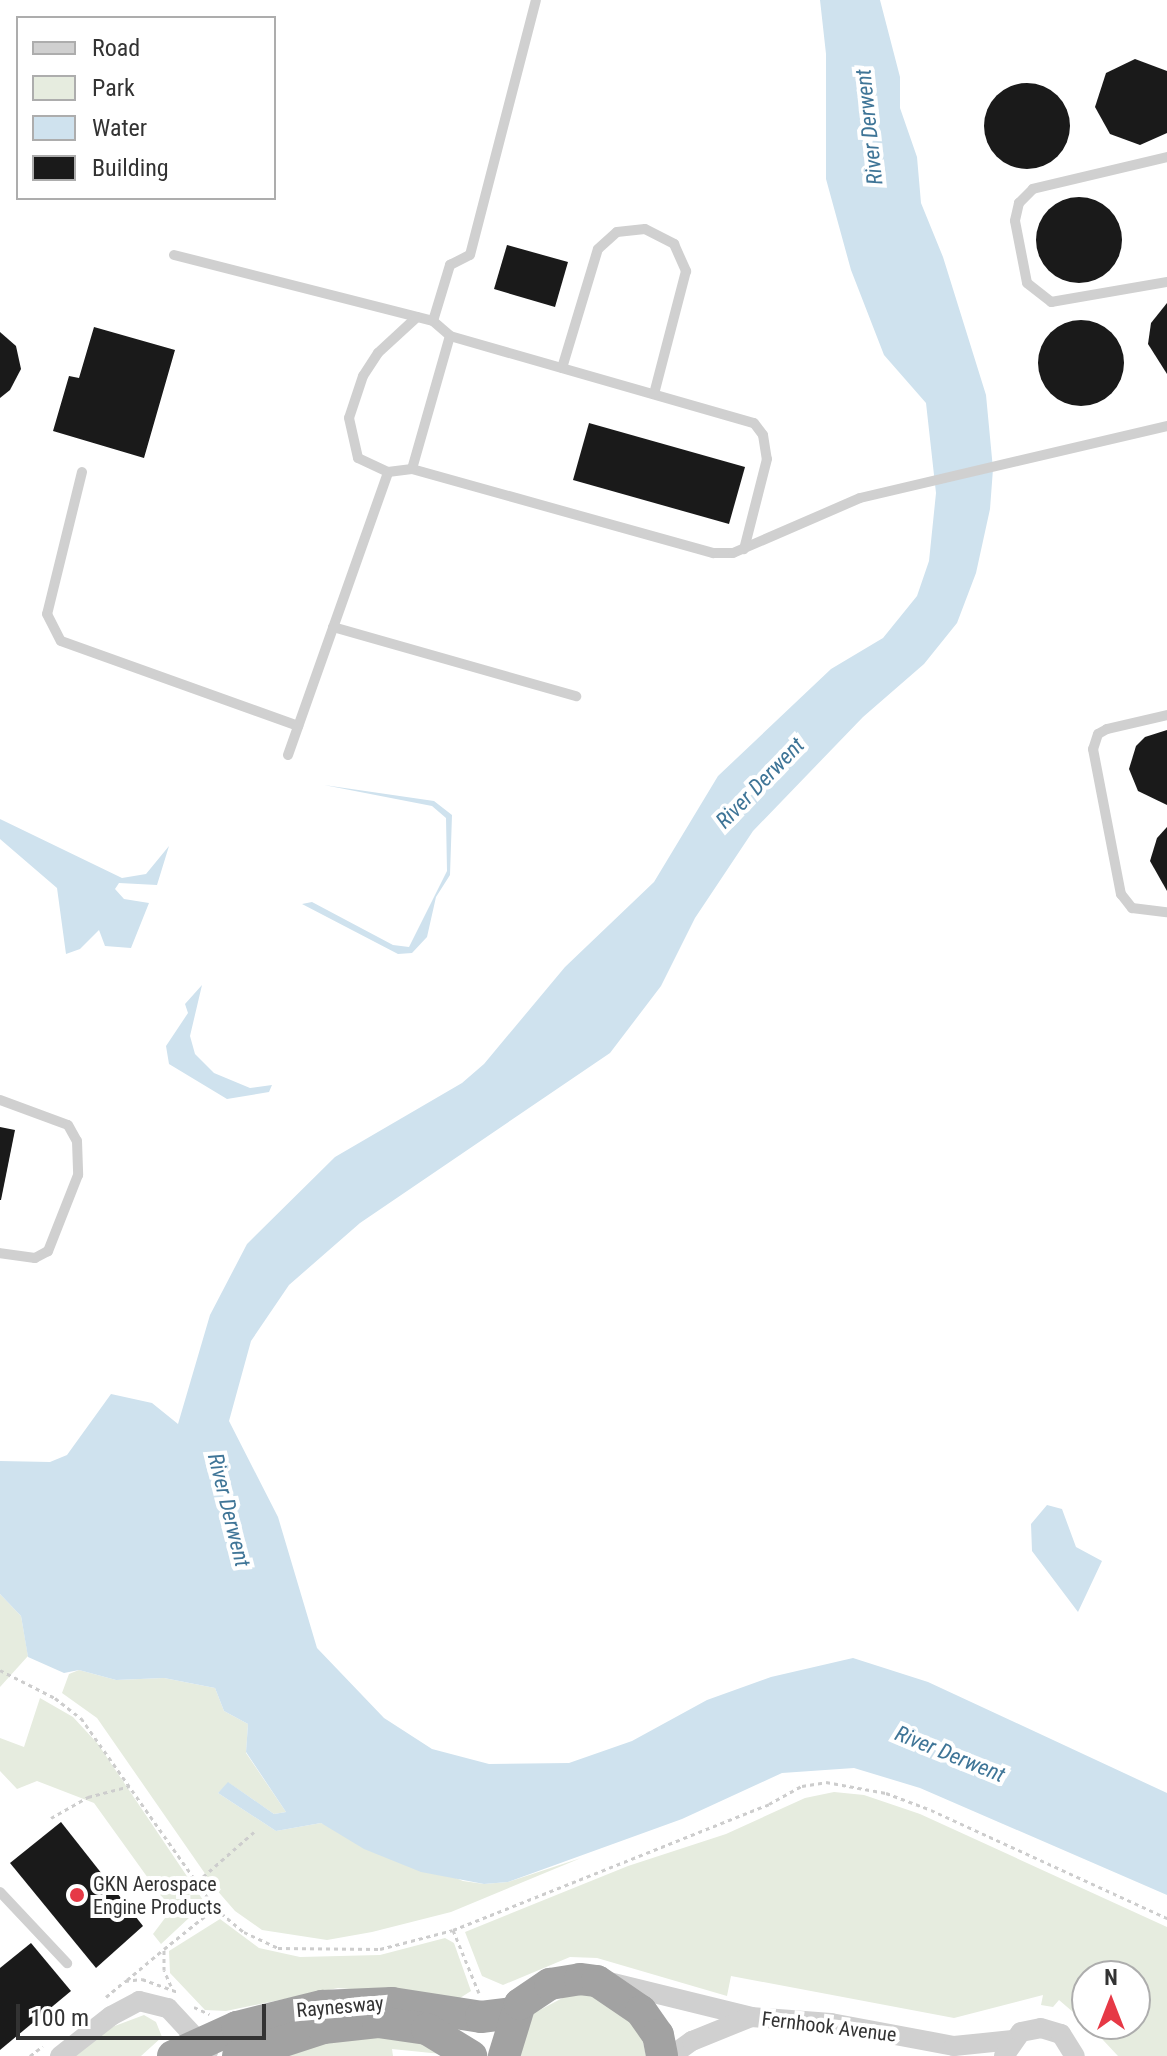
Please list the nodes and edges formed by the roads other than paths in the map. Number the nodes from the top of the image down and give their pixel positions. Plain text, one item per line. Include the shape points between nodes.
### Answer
1 (536, 0) edge
2 (1167, 157) edge
3 (174, 255) dead end
4 (1167, 282) edge
5 (417, 317) junction
6 (433, 321) junction
7 (450, 336) junction
8 (562, 368) junction
9 (654, 394) junction
10 (1167, 426) edge
11 (412, 469) junction
12 (82, 472) dead end
13 (388, 472) junction
14 (744, 549) junction
15 (333, 627) junction
16 (576, 696) dead end
17 (1167, 715) edge
18 (298, 726) junction
19 (288, 755) dead end
20 (1167, 912) edge
21 (0, 1100) edge
22 (0, 1253) edge
23 (0, 1892) edge
24 (67, 1963) dead end
25 (597, 1981) junction
26 (514, 2013) junction
27 (751, 2017) junction
28 (323, 2028) junction
29 (187, 2048) edge
30 (1009, 2048) edge
31 (963, 2051) edge
32 (1076, 2055) edge
33 (60, 2056) edge
34 (238, 2056) edge
35 (471, 2056) edge
36 (504, 2056) edge
37 (662, 2056) edge
38 (671, 2056) edge

1 - 6 lane via 470,255 450,265
2 - 4 lane via 1033,189 1019,203 1015,221 1027,283 1051,302
3 - 5 lane
5 - 6 lane
5 - 13 lane via 370,365 349,418 358,458
6 - 7 lane
7 - 8 lane
7 - 11 lane
8 - 9 lane
8 - 9 lane via 598,249 617,232 645,229 674,244 686,271
9 - 14 lane via 743,419 763,435 767,459
10 - 14 lane via 860,498
11 - 13 lane
11 - 14 lane via 713,553
12 - 18 lane via 47,614 61,641
13 - 15 lane
15 - 16 lane
15 - 18 lane
17 - 20 lane via 1107,729 1098,734 1093,749 1121,894 1132,908
18 - 19 lane
21 - 22 lane via 68,1125 77,1141 78,1175 48,1251 35,1258
23 - 24 lane
25 - 26 highway via 550,1984
25 - 27 street, Fernhook Avenue
25 - 37 highway via 651,2022
26 - 29 highway, Raynesway via 481,2017 392,2003 322,2006 280,2013
26 - 36 highway
27 - 31 street, Fernhook Avenue via 831,2023
27 - 38 street, Fernhook Avenue via 692,2041
28 - 29 street via 291,2024 207,2051
28 - 34 highway, Raynesway
28 - 35 highway, Raynesway via 412,2024 438,2033
29 - 33 street via 168,2008 139,2001
30 - 31 street, Fernhook Avenue
30 - 32 street, Fernhook Avenue via 1032,2028 1053,2029

